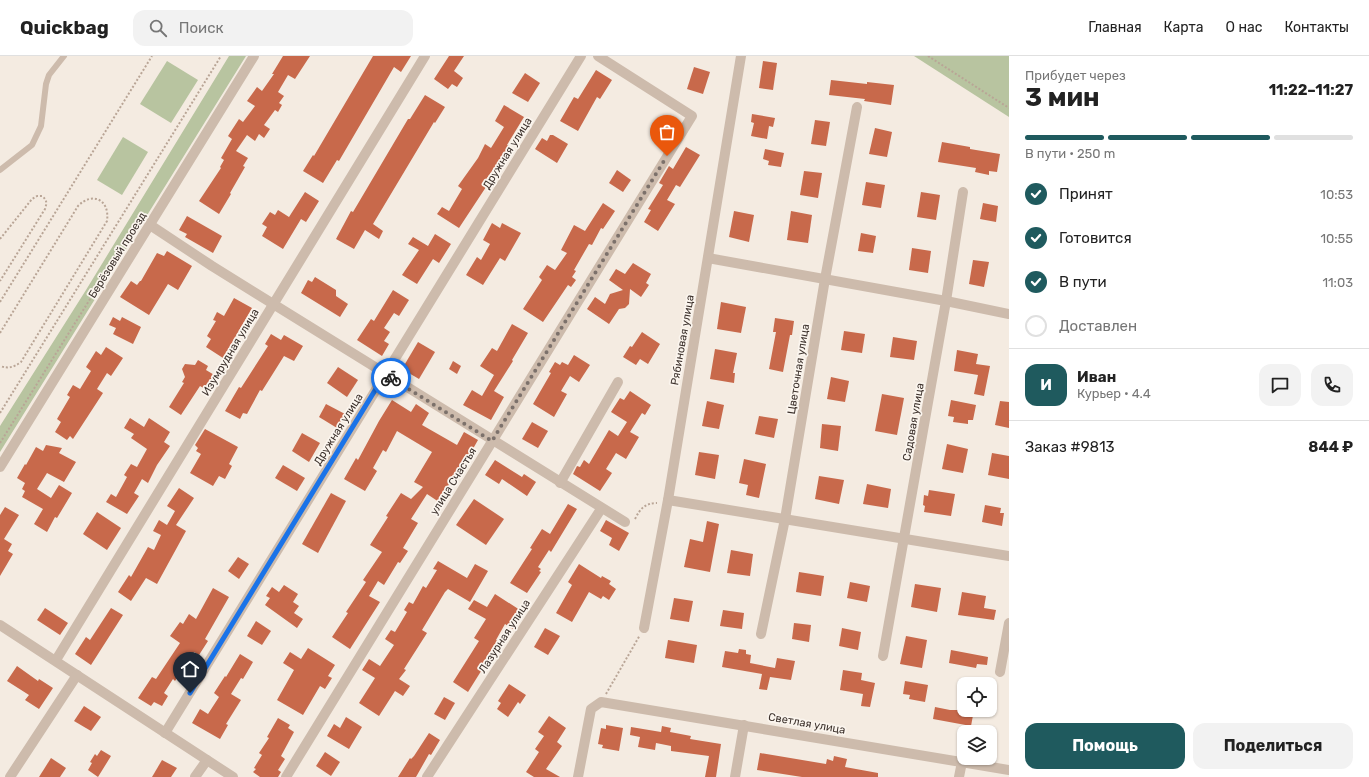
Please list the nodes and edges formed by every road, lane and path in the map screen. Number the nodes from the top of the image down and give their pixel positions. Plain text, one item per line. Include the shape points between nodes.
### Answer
1 (64, 56) edge
2 (152, 56) edge
3 (221, 56) edge
4 (254, 56) edge
5 (425, 56) edge
6 (581, 56) edge
7 (598, 56) edge
8 (741, 56) edge
9 (928, 56) edge
10 (857, 107) dead end
11 (1009, 108) edge
12 (0, 170) edge
13 (963, 192) dead end
14 (150, 225) junction
15 (130, 236) dead end
16 (0, 239) edge
17 (708, 258) junction
18 (825, 279) junction
19 (0, 281) edge
20 (946, 301) junction
21 (0, 302) edge
22 (273, 304) junction
23 (1009, 314) edge
24 (0, 333) edge
25 (0, 366) edge
26 (385, 374) junction
27 (618, 382) dead end
28 (0, 413) edge
29 (492, 441) junction
30 (0, 443) edge
31 (0, 467) edge
32 (560, 483) junction
33 (667, 502) junction
34 (601, 509) junction
35 (785, 519) junction
36 (628, 524) joint
37 (904, 540) junction
38 (1009, 556) edge
39 (1009, 622) edge
40 (0, 625) edge
41 (644, 628) joint
42 (761, 634) dead end
43 (883, 656) dead end
44 (56, 660) junction
45 (1000, 672) dead end
46 (76, 676) junction
47 (601, 702) junction
48 (744, 725) junction
49 (165, 733) junction
50 (207, 760) junction
51 (957, 761) edge
52 (961, 765) edge
53 (980, 765) edge
54 (1009, 770) edge
55 (10, 777) edge
56 (195, 777) edge
57 (233, 777) edge
58 (286, 777) edge
59 (427, 777) edge
60 (578, 777) edge
61 (735, 777) edge
62 (959, 777) edge

1 - 12 lane via 46,84 41,126 32,145
2 - 21 path
3 - 28 path
4 - 14 street, Берёзовый проезд
5 - 22 street, Изумрудная улица
6 - 26 street, Дружная улица
7 - 29 street, улица Счастья via 692,116
8 - 17 street, Рябиновая улица
9 - 11 path
10 - 18 street, Цветочная улица
13 - 20 street, Садовая улица
14 - 22 street
14 - 31 street, Берёзовый проезд
15 - 30 path
16 - 19 path via 32,199 37,196 46,199 45,209
17 - 18 street
17 - 33 street, Рябиновая улица
18 - 20 street
18 - 35 street, Цветочная улица
20 - 23 street
20 - 37 street, Садовая улица
22 - 26 street
22 - 44 street, Изумрудная улица
24 - 25 path via 78,206 82,201 90,199 103,201 107,208 107,222 21,362 14,367
26 - 29 street
26 - 49 street, Дружная улица
27 - 32 street
29 - 32 street
29 - 58 street, улица Счастья
32 - 34 street
33 - 35 street
33 - 36 path via 641,508
33 - 41 street, Рябиновая улица
34 - 36 street
34 - 59 street, Лазурная улица
35 - 37 street
35 - 42 street, Цветочная улица
37 - 38 street
37 - 43 street, Садовая улица
39 - 45 street
40 - 44 street
41 - 47 path
44 - 46 street
46 - 49 street
46 - 55 street
47 - 48 street, Светлая улица
47 - 60 street via 591,709
48 - 51 street, Светлая улица
48 - 61 street
49 - 50 street
50 - 56 street
50 - 57 street
52 - 62 street
53 - 54 street, Светлая улица

